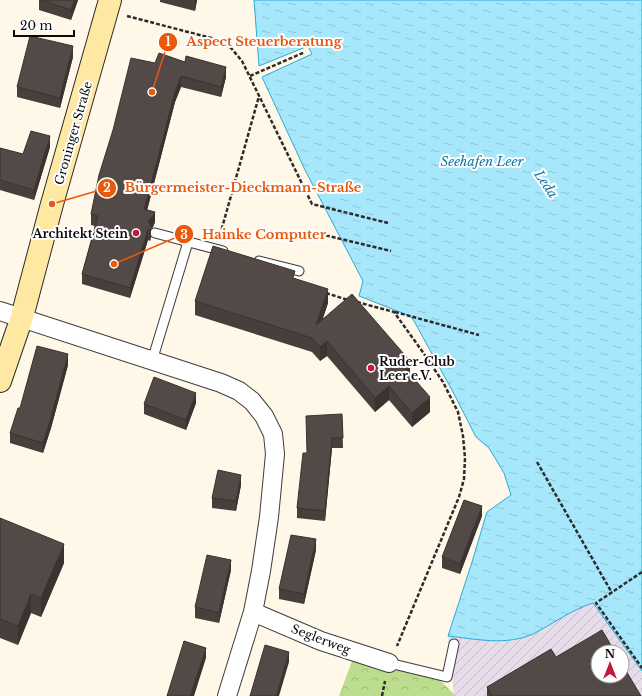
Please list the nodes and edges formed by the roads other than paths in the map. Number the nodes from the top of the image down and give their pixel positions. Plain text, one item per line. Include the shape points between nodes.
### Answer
1 (109, 5) edge
2 (155, 233) dead end
3 (188, 242) junction
4 (231, 253) edge
5 (254, 259) edge
6 (299, 271) dead end
7 (0, 311) edge
8 (22, 318) junction
9 (152, 360) junction
10 (0, 381) edge
11 (253, 612) junction
12 (454, 644) dead end
13 (390, 663) joint
14 (227, 696) edge

1 - 8 street, Groninger Straße
2 - 3 lane
3 - 4 lane
3 - 9 lane
5 - 6 lane
7 - 8 street
8 - 9 street
8 - 10 street, Groninger Straße
9 - 11 street via 239,391 252,401 264,416 273,434 273,482
11 - 13 street, Seglerweg via 320,641
11 - 14 street
12 - 13 lane via 447,677

